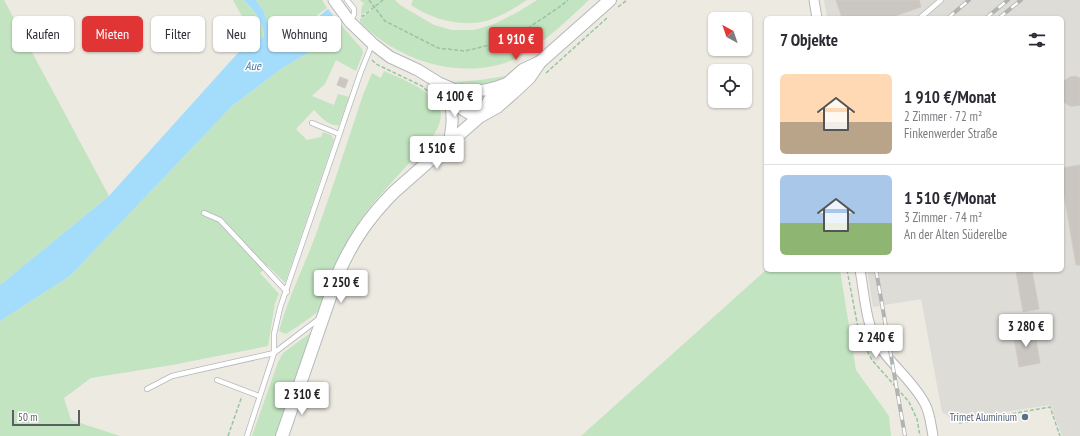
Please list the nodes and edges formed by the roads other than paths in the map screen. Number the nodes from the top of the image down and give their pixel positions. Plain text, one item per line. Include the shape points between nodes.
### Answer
1 (334, 0) edge
2 (347, 0) edge
3 (814, 0) edge
4 (941, 0) edge
5 (612, 5) edge
6 (817, 16) edge
7 (922, 16) edge
8 (350, 22) junction
9 (373, 44) junction
10 (540, 62) junction
11 (507, 84) junction
12 (442, 87) junction
13 (459, 90) junction
14 (479, 116) junction
15 (312, 123) dead end
16 (339, 134) junction
17 (449, 144) junction
18 (204, 213) dead end
19 (860, 272) edge
20 (287, 292) junction
21 (324, 314) junction
22 (274, 353) junction
23 (217, 380) dead end
24 (147, 389) dead end
25 (259, 396) junction
26 (247, 436) edge
27 (282, 436) edge
28 (933, 436) edge

1 - 8 street
2 - 8 lane via 354,8
3 - 6 street
4 - 7 lane
5 - 10 main road
8 - 9 street
9 - 12 street via 390,57 418,70
9 - 16 lane
10 - 11 main road via 523,70
10 - 14 main road via 529,78 514,92 497,107
11 - 13 street via 480,92
11 - 14 main road via 491,98
12 - 13 street
12 - 14 street via 465,111
12 - 17 street via 449,99 452,114
13 - 14 street via 472,102
14 - 17 main road
15 - 16 lane
16 - 20 lane
17 - 21 main road via 394,192 364,226 344,260
18 - 20 lane via 220,220
19 - 28 street via 872,333 877,344 925,404
20 - 22 lane via 274,334
21 - 22 lane
21 - 27 main road
22 - 24 lane via 172,376
22 - 25 lane
23 - 25 lane
25 - 26 lane

